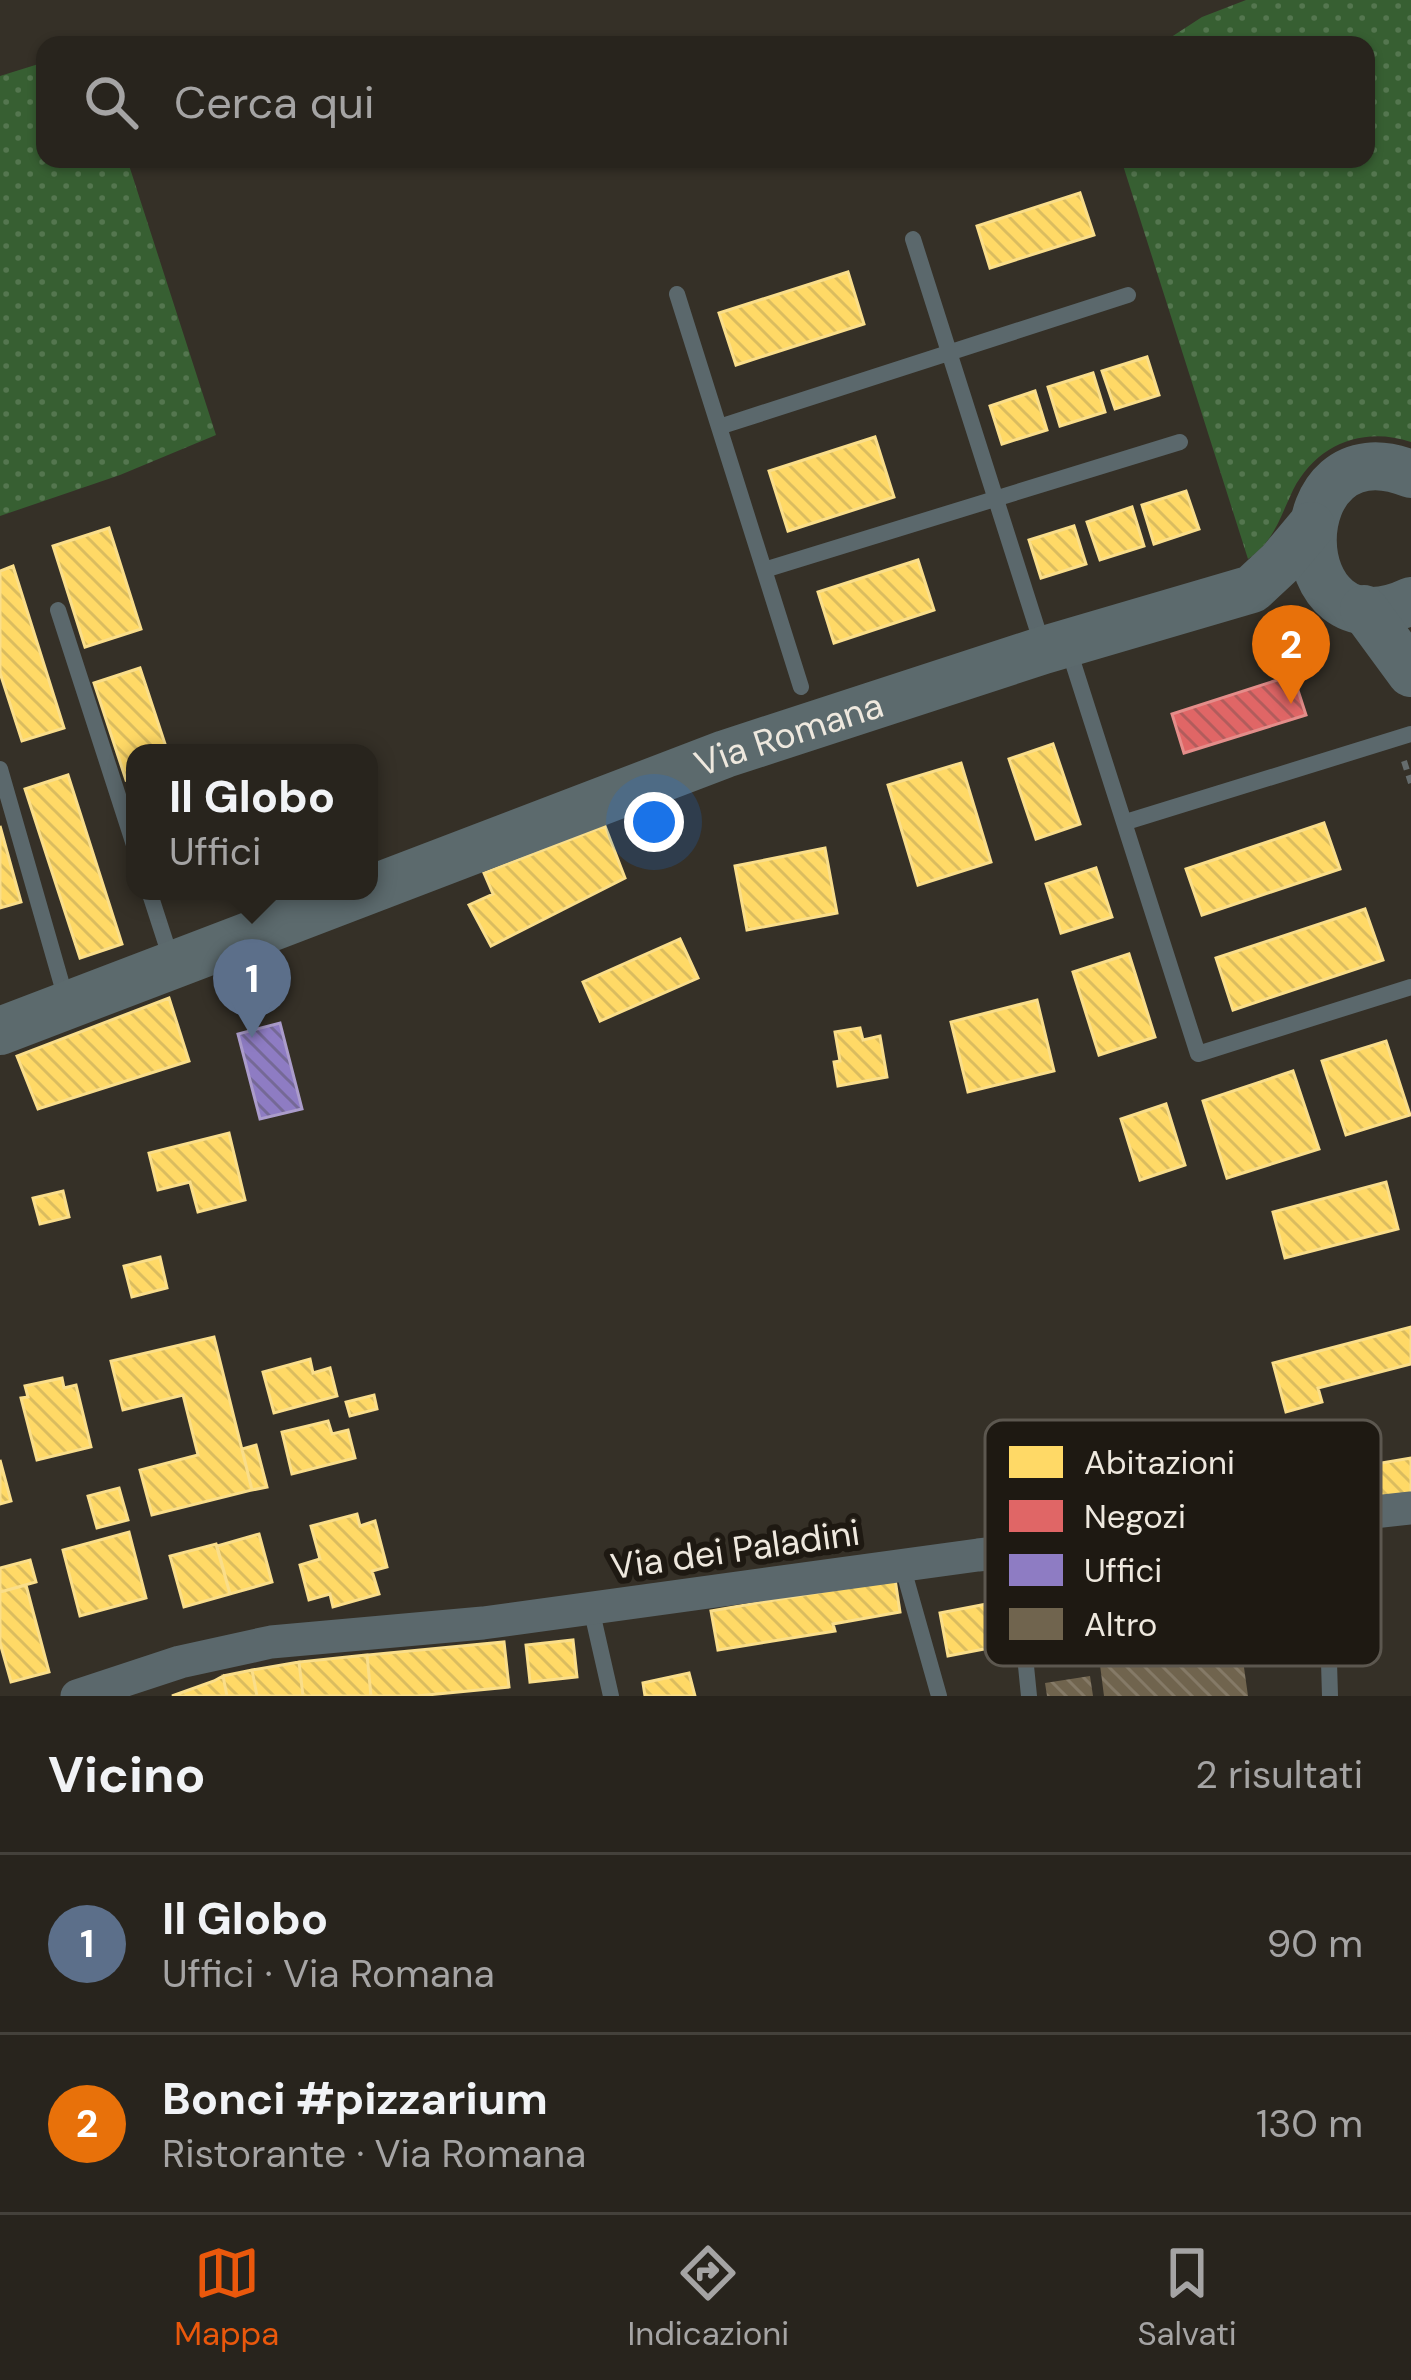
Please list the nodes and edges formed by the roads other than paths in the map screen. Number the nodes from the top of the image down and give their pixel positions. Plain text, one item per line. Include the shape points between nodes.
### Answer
1 (913, 239) dead end
2 (677, 294) dead end
3 (1128, 295) dead end
4 (949, 353) junction
5 (719, 427) junction
6 (1180, 442) dead end
7 (1411, 474) edge
8 (995, 499) junction
9 (1311, 526) junction
10 (764, 570) junction
11 (1252, 589) junction
12 (1372, 603) edge
13 (58, 610) dead end
14 (1055, 647) junction
15 (1411, 674) edge
16 (801, 687) dead end
17 (1404, 736) edge
18 (0, 769) edge
19 (126, 820) edge
20 (1126, 822) junction
21 (378, 888) edge
22 (152, 900) edge
23 (347, 900) edge
24 (173, 967) junction
25 (1411, 987) edge
26 (68, 1006) junction
27 (0, 1031) edge
28 (1411, 1508) edge
29 (1381, 1511) edge
30 (985, 1555) edge
31 (902, 1564) junction
32 (591, 1608) junction
33 (1026, 1666) edge
34 (1329, 1666) edge
35 (77, 1696) edge
36 (611, 1696) edge
37 (939, 1696) edge
38 (1029, 1696) edge
39 (1330, 1696) edge

1 - 4 lane
2 - 5 lane
3 - 4 lane
4 - 5 lane
4 - 8 lane
5 - 10 lane
6 - 8 lane
7 - 9 main road via 1351,474 1332,487
8 - 10 lane
8 - 14 lane
9 - 11 main road
9 - 12 main road via 1316,566
10 - 16 lane
11 - 12 main road
11 - 14 main road, Via Romana
12 - 15 main road
13 - 19 lane
14 - 20 lane
14 - 21 main road, Via Romana via 725,754
17 - 20 lane
18 - 26 lane
20 - 25 lane via 1198,1054
22 - 24 lane
23 - 24 main road, Via Romana
24 - 26 main road, Via Romana
26 - 27 main road, Via Romana
28 - 29 street, Via dei Paladini
30 - 31 street, Via dei Paladini
31 - 32 street, Via dei Paladini
31 - 37 lane
32 - 35 street, Via dei Paladini via 271,1642
32 - 36 lane
33 - 38 lane
34 - 39 lane

